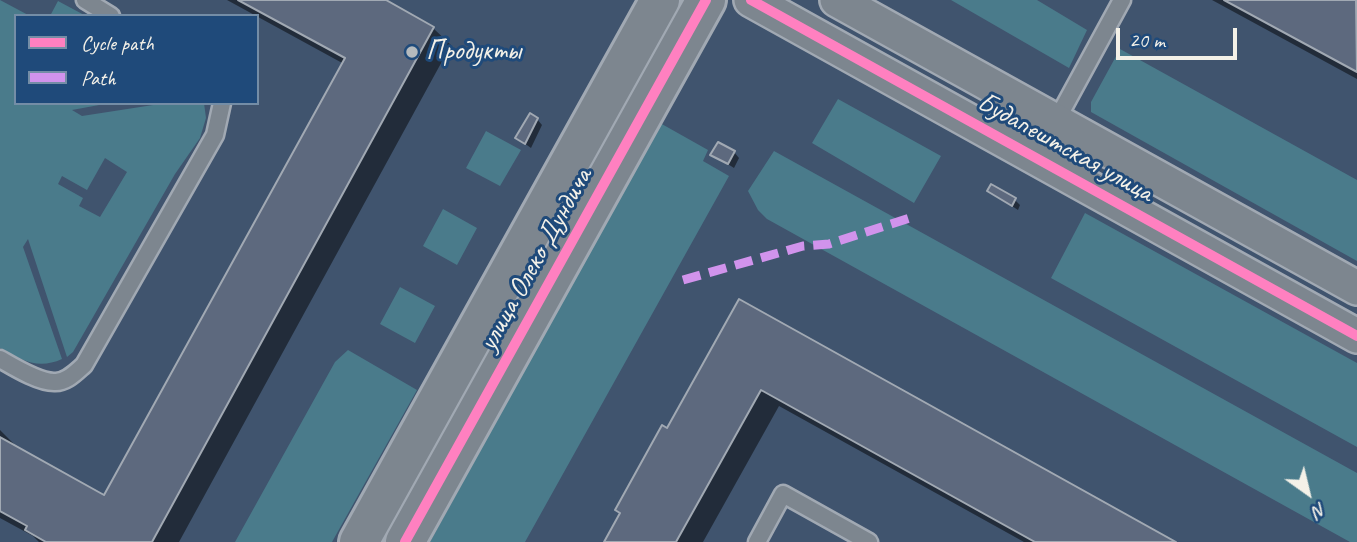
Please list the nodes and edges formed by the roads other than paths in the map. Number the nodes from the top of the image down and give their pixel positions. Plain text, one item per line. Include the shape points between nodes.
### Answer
1 (85, 0) edge
2 (660, 0) edge
3 (706, 0) edge
4 (751, 0) edge
5 (837, 0) edge
6 (1122, 0) edge
7 (108, 14) edge
8 (222, 105) edge
9 (1057, 122) junction
10 (1036, 158) junction
11 (1357, 288) edge
12 (1357, 336) edge
13 (0, 359) edge
14 (359, 542) edge
15 (405, 542) edge
16 (757, 542) edge
17 (869, 542) edge

1 - 7 lane
2 - 14 street, улица Олеко Дундича
3 - 15 street, улица Олеко Дундича
4 - 10 street, Будапештская улица
5 - 9 street, Будапештская улица
6 - 9 lane
8 - 13 lane via 215,135 84,365 69,378 54,382 26,374
9 - 10 lane
9 - 11 street, Будапештская улица
10 - 12 street, Будапештская улица
16 - 17 lane via 783,495

